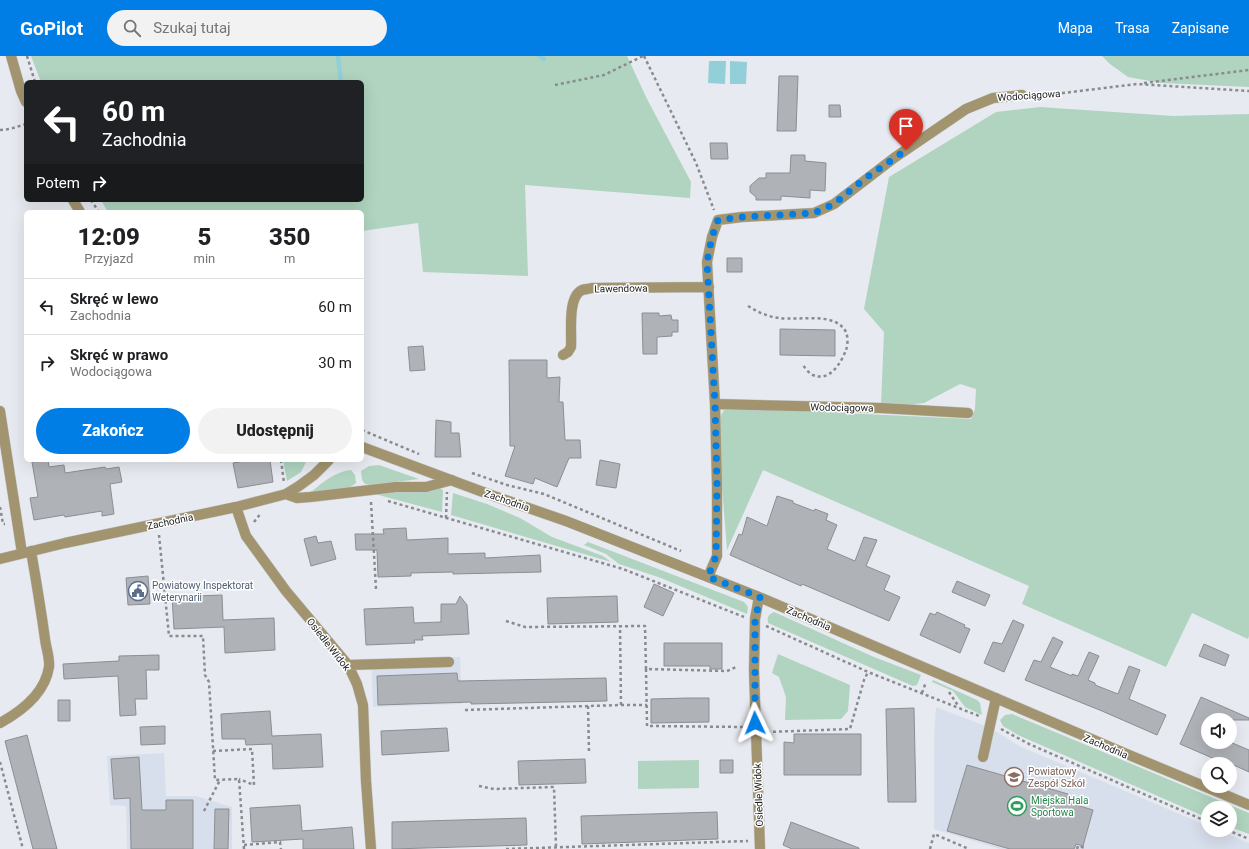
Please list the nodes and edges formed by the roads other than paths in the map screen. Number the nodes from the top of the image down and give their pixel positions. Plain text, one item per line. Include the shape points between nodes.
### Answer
1 (11, 56) edge
2 (1022, 95) road end
3 (24, 98) edge
4 (709, 287) junction
5 (564, 355) dead end
6 (715, 404) junction
7 (0, 411) edge
8 (968, 413) dead end
9 (364, 448) edge
10 (327, 462) edge
11 (452, 480) junction
12 (286, 494) junction
13 (236, 507) junction
14 (27, 552) junction
15 (0, 559) edge
16 (708, 577) junction
17 (760, 597) junction
18 (449, 662) dead end
19 (348, 665) junction
20 (996, 698) junction
21 (0, 723) edge
22 (983, 757) dead end
23 (1249, 805) edge
24 (371, 849) edge
25 (760, 849) edge

1 - 3 street
2 - 4 street, Wodociągowa via 993,98 966,109 894,158 834,204 814,213 718,220 707,262
4 - 5 street, Lawendowa via 582,290 573,301 570,347
4 - 6 street
6 - 8 street, Wodociągowa
6 - 16 street via 716,556
7 - 14 street via 16,522
9 - 11 street, Zachodnia
10 - 12 street, Zachodnia
11 - 12 street via 426,487 396,487 310,497 297,498
11 - 16 street, Zachodnia via 566,521
12 - 13 street, Zachodnia
13 - 14 street, Zachodnia
13 - 19 street, Osiedle Widok via 246,536 286,591
14 - 15 street, Zachodnia
14 - 21 street via 42,613 49,666 42,686 33,698
16 - 17 street, Zachodnia
17 - 20 street, Zachodnia
17 - 25 street, Osiedle Widok via 755,619 754,671
18 - 19 street
19 - 24 street, Osiedle Widok via 363,705
20 - 22 street
20 - 23 street, Zachodnia

